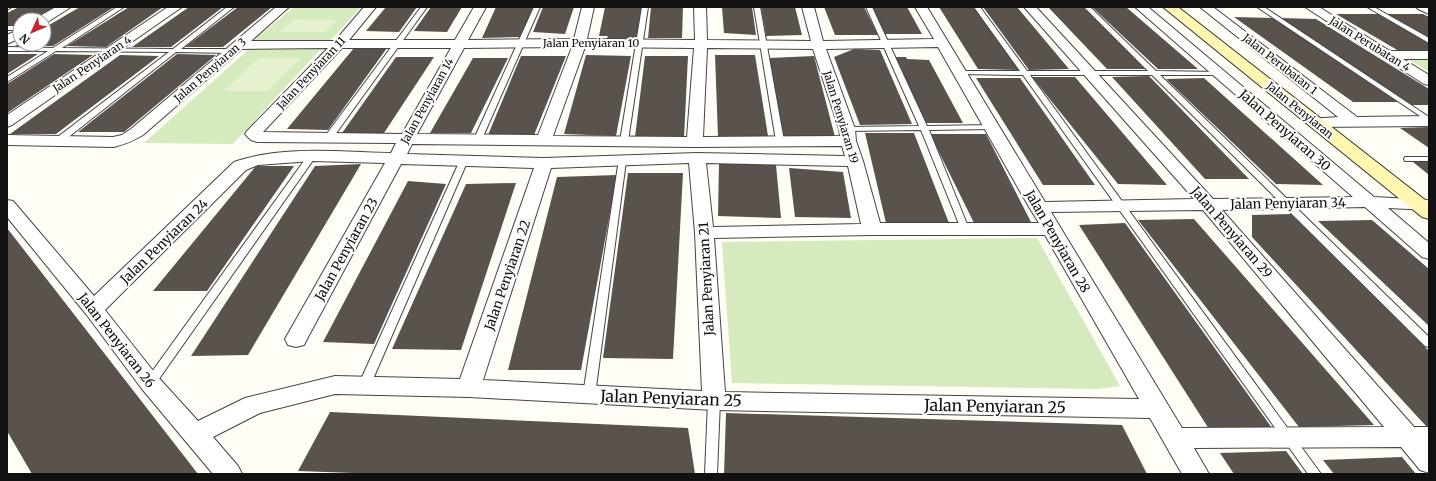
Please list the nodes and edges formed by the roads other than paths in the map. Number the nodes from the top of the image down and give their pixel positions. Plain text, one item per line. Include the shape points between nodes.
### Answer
1 (65, 7) edge
2 (121, 7) edge
3 (176, 7) edge
4 (231, 7) edge
5 (283, 7) edge
6 (370, 7) edge
7 (424, 7) edge
8 (480, 7) edge
9 (537, 7) edge
10 (588, 7) edge
11 (645, 7) edge
12 (700, 7) edge
13 (757, 7) edge
14 (808, 7) edge
15 (868, 7) edge
16 (921, 7) edge
17 (976, 7) edge
18 (1030, 7) edge
19 (1087, 7) edge
20 (1141, 7) edge
21 (1170, 7) edge
22 (1206, 7) edge
23 (1260, 7) edge
24 (1311, 7) edge
25 (1370, 7) edge
26 (1422, 7) edge
27 (1429, 10) edge
28 (52, 14) edge
29 (1429, 41) edge
30 (397, 43) junction
31 (458, 43) junction
32 (522, 43) junction
33 (580, 43) junction
34 (641, 43) junction
35 (700, 43) junction
36 (942, 43) junction
37 (340, 44) junction
38 (762, 44) junction
39 (818, 44) junction
40 (887, 44) junction
41 (236, 48) junction
42 (7, 49) edge
43 (57, 49) junction
44 (114, 50) junction
45 (175, 50) junction
46 (1389, 55) junction
47 (1429, 55) edge
48 (960, 73) junction
49 (1025, 73) junction
50 (1090, 73) junction
51 (1154, 73) junction
52 (1218, 73) junction
53 (7, 80) edge
54 (1429, 81) edge
55 (1429, 121) edge
56 (7, 122) edge
57 (1314, 122) junction
58 (1354, 122) junction
59 (992, 127) junction
60 (924, 128) junction
61 (848, 135) junction
62 (329, 137) junction
63 (406, 138) junction
64 (478, 139) junction
65 (7, 140) edge
66 (544, 140) junction
67 (58, 141) junction
68 (624, 141) junction
69 (780, 141) junction
70 (696, 150) junction
71 (312, 156) junction
72 (395, 159) junction
73 (1408, 159) dead end
74 (1429, 159) edge
75 (464, 160) junction
76 (622, 161) junction
77 (855, 161) junction
78 (544, 162) junction
79 (1369, 202) junction
80 (1286, 203) junction
81 (7, 204) edge
82 (1207, 204) junction
83 (1120, 205) junction
84 (1038, 207) junction
85 (1426, 207) edge
86 (872, 229) junction
87 (965, 229) junction
88 (1051, 229) junction
89 (704, 233) junction
90 (1429, 253) edge
91 (93, 309) junction
92 (296, 339) dead end
93 (1429, 343) edge
94 (150, 383) junction
95 (364, 386) junction
96 (469, 388) junction
97 (589, 395) junction
98 (714, 400) junction
99 (1156, 409) junction
100 (196, 434) junction
101 (1418, 437) edge
102 (1175, 438) junction
103 (1288, 438) junction
104 (1429, 462) edge
105 (229, 474) edge
106 (711, 474) edge
107 (1196, 474) edge
108 (1314, 474) edge

1 - 28 street
2 - 43 lane
3 - 44 street, Jalan Penyiaran 4
4 - 45 lane
5 - 41 street, Jalan Penyiaran 3
6 - 37 street, Jalan Penyiaran 11
7 - 30 lane
8 - 31 street, Jalan Penyiaran 14
9 - 32 lane
10 - 33 street
11 - 34 lane
12 - 35 street, Jalan Penyiaran 21
13 - 38 lane
14 - 39 street, Jalan Penyiaran 19
15 - 40 lane
16 - 36 street, Jalan Penyiaran 28
17 - 49 lane
18 - 50 street, Jalan Penyiaran 29
19 - 51 lane
20 - 52 street, Jalan Penyiaran 30
21 - 57 street, Jalan Penyiaran
22 - 58 street, Jalan Perubatan 1
23 - 55 lane
24 - 46 street, Jalan Perubatan 4
25 - 29 lane
26 - 27 street
30 - 31 street, Jalan Penyiaran 10
30 - 37 street, Jalan Penyiaran 10
30 - 62 lane
31 - 32 street, Jalan Penyiaran 10
31 - 63 street, Jalan Penyiaran 14
32 - 33 street, Jalan Penyiaran 10
32 - 64 lane
33 - 34 street, Jalan Penyiaran 10
33 - 66 street
34 - 35 street, Jalan Penyiaran 10
34 - 68 lane
35 - 38 street, Jalan Penyiaran 10
35 - 70 street, Jalan Penyiaran 21
36 - 40 street, Jalan Penyiaran 10
36 - 48 street, Jalan Penyiaran 28
37 - 41 street, Jalan Penyiaran 10
37 - 62 street, Jalan Penyiaran 11 via 253,134 257,137
38 - 39 street, Jalan Penyiaran 10
38 - 69 lane
39 - 40 street, Jalan Penyiaran 10
39 - 61 street, Jalan Penyiaran 19
40 - 60 lane
41 - 45 lane
41 - 67 street, Jalan Penyiaran 3 via 128,138 114,142
42 - 43 lane
43 - 44 lane
43 - 53 lane
44 - 45 lane
44 - 56 street, Jalan Penyiaran 4
45 - 67 lane
46 - 47 street
46 - 54 street, Jalan Perubatan 4
48 - 49 lane
48 - 59 street, Jalan Penyiaran 28
49 - 50 lane
49 - 83 lane
50 - 51 lane
50 - 82 street, Jalan Penyiaran 29
51 - 52 lane
51 - 80 lane
52 - 79 street, Jalan Penyiaran 30
55 - 58 street
57 - 58 street
57 - 85 street, Jalan Penyiaran
59 - 60 lane
59 - 84 street, Jalan Penyiaran 28
60 - 61 lane
60 - 87 lane
61 - 69 street
61 - 77 street, Jalan Penyiaran 19
62 - 63 street
63 - 64 street
63 - 72 street, Jalan Penyiaran 14
64 - 66 street
65 - 67 street, Jalan Penyiaran 3
66 - 68 street
68 - 70 street
69 - 70 street
70 - 76 street, Jalan Penyiaran 24
70 - 77 street
70 - 89 street, Jalan Penyiaran 21
71 - 72 street, Jalan Penyiaran 24
71 - 91 street, Jalan Penyiaran 24 via 256,160 240,166
71 - 94 lane
72 - 75 street, Jalan Penyiaran 24
72 - 92 street, Jalan Penyiaran 23
73 - 74 lane
75 - 78 street, Jalan Penyiaran 24
75 - 95 lane
76 - 78 street, Jalan Penyiaran 24
76 - 97 lane
77 - 86 street, Jalan Penyiaran 19
78 - 96 street, Jalan Penyiaran 22
79 - 80 street, Jalan Penyiaran 34
79 - 85 street, Jalan Penyiaran 34
79 - 90 street, Jalan Penyiaran 30
80 - 82 street, Jalan Penyiaran 34
80 - 93 lane
81 - 91 street, Jalan Penyiaran 26
82 - 83 street, Jalan Penyiaran 34
82 - 101 street, Jalan Penyiaran 29
83 - 84 street, Jalan Penyiaran 34
83 - 103 lane
84 - 88 street, Jalan Penyiaran 28
86 - 87 street
86 - 89 street
87 - 88 street
88 - 99 street, Jalan Penyiaran 28
89 - 98 street, Jalan Penyiaran 21
91 - 94 street, Jalan Penyiaran 26
94 - 100 street, Jalan Penyiaran 26
95 - 96 street, Jalan Penyiaran 25
95 - 100 street, Jalan Penyiaran 25 via 335,385 254,405
96 - 97 street, Jalan Penyiaran 25
97 - 98 street, Jalan Penyiaran 25
98 - 99 street, Jalan Penyiaran 25
98 - 106 lane
99 - 102 street, Jalan Penyiaran 28
100 - 105 street, Jalan Penyiaran 26
101 - 103 street
101 - 104 street, Jalan Penyiaran 29
102 - 103 street
102 - 107 street, Jalan Penyiaran 28
103 - 108 lane

